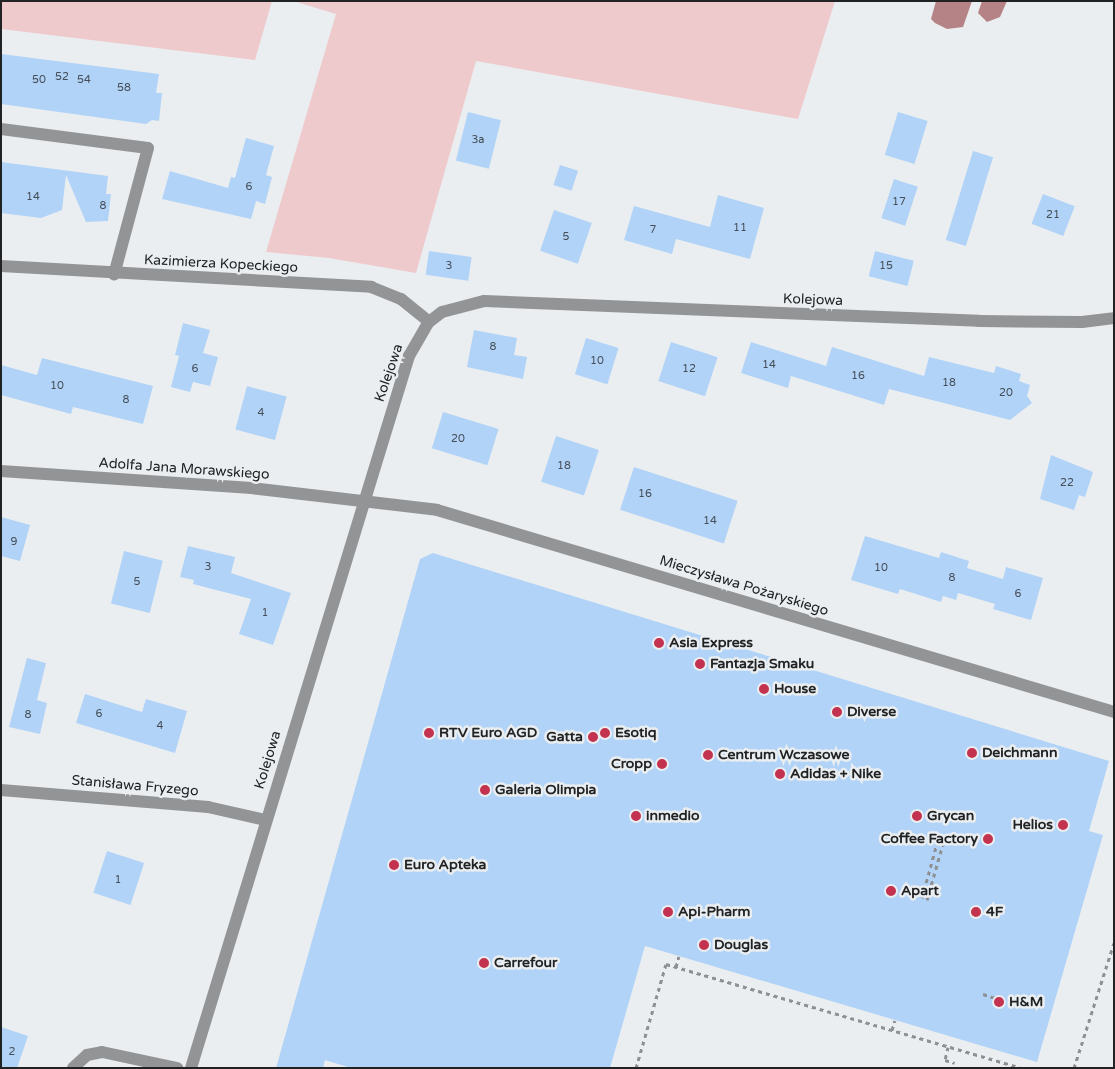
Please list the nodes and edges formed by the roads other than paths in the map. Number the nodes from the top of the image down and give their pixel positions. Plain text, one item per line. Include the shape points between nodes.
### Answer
1 (1, 129) edge
2 (1, 266) edge
3 (114, 275) junction
4 (1114, 318) edge
5 (429, 322) junction
6 (1, 471) edge
7 (364, 500) junction
8 (1114, 712) edge
9 (1, 790) edge
10 (265, 820) junction
11 (73, 1068) edge
12 (177, 1068) edge
13 (191, 1068) edge

1 - 3 street via 148,148
2 - 3 street, Kazimierza Kopeckiego
3 - 5 street, Kazimierza Kopeckiego via 371,287 401,299
4 - 5 street, Kolejowa via 1082,322 979,321 484,301 442,312
5 - 7 street, Kolejowa via 409,356
6 - 7 street, Adolfa Jana Morawskiego via 251,488
7 - 8 street, Mieczysława Pożaryskiego via 437,510
7 - 10 street, Kolejowa
9 - 10 street, Stanisława Fryzego via 208,807
10 - 13 street, Kolejowa
11 - 12 street via 87,1055 102,1052

